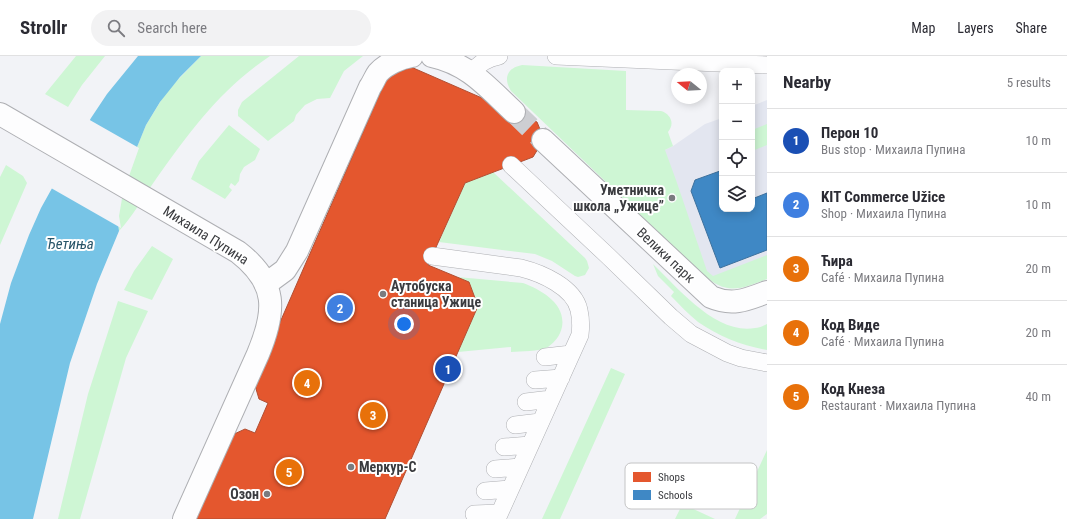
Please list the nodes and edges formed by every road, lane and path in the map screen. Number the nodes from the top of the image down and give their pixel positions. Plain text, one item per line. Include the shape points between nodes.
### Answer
1 (412, 56) edge
2 (432, 56) edge
3 (499, 56) edge
4 (556, 56) edge
5 (767, 65) edge
6 (471, 73) junction
7 (514, 112) tunnel mouth
8 (0, 114) edge
9 (543, 140) tunnel mouth
10 (511, 166) dead end
11 (432, 256) dead end
12 (266, 284) junction
13 (767, 292) edge
14 (572, 354) junction
15 (545, 357) dead end
16 (767, 363) edge
17 (561, 378) junction
18 (535, 380) dead end
19 (551, 399) junction
20 (526, 402) dead end
21 (540, 422) junction
22 (515, 425) dead end
23 (530, 445) junction
24 (504, 448) dead end
25 (520, 467) junction
26 (495, 469) dead end
27 (510, 489) junction
28 (485, 491) dead end
29 (474, 514) dead end
30 (498, 516) edge
31 (184, 519) edge

1 - 12 street via 392,63 378,73 297,251 285,270
2 - 6 street via 449,60
3 - 6 lane via 485,60
4 - 5 lane
6 - 7 street
8 - 12 street, Михаила Пупина via 232,247 254,265
9 - 13 street, Велики парк via 711,297 734,302
10 - 16 lane via 687,331 727,353
11 - 14 lane via 534,271 562,287 573,297 579,308 580,335
12 - 31 street, Михаила Пупина via 271,301 268,328
14 - 15 lane
14 - 17 lane
17 - 18 lane
17 - 19 lane
19 - 20 lane
19 - 21 lane
21 - 22 lane
21 - 23 lane
23 - 24 lane
23 - 25 lane
25 - 26 lane
25 - 27 lane
27 - 28 lane
27 - 30 lane
29 - 30 lane

